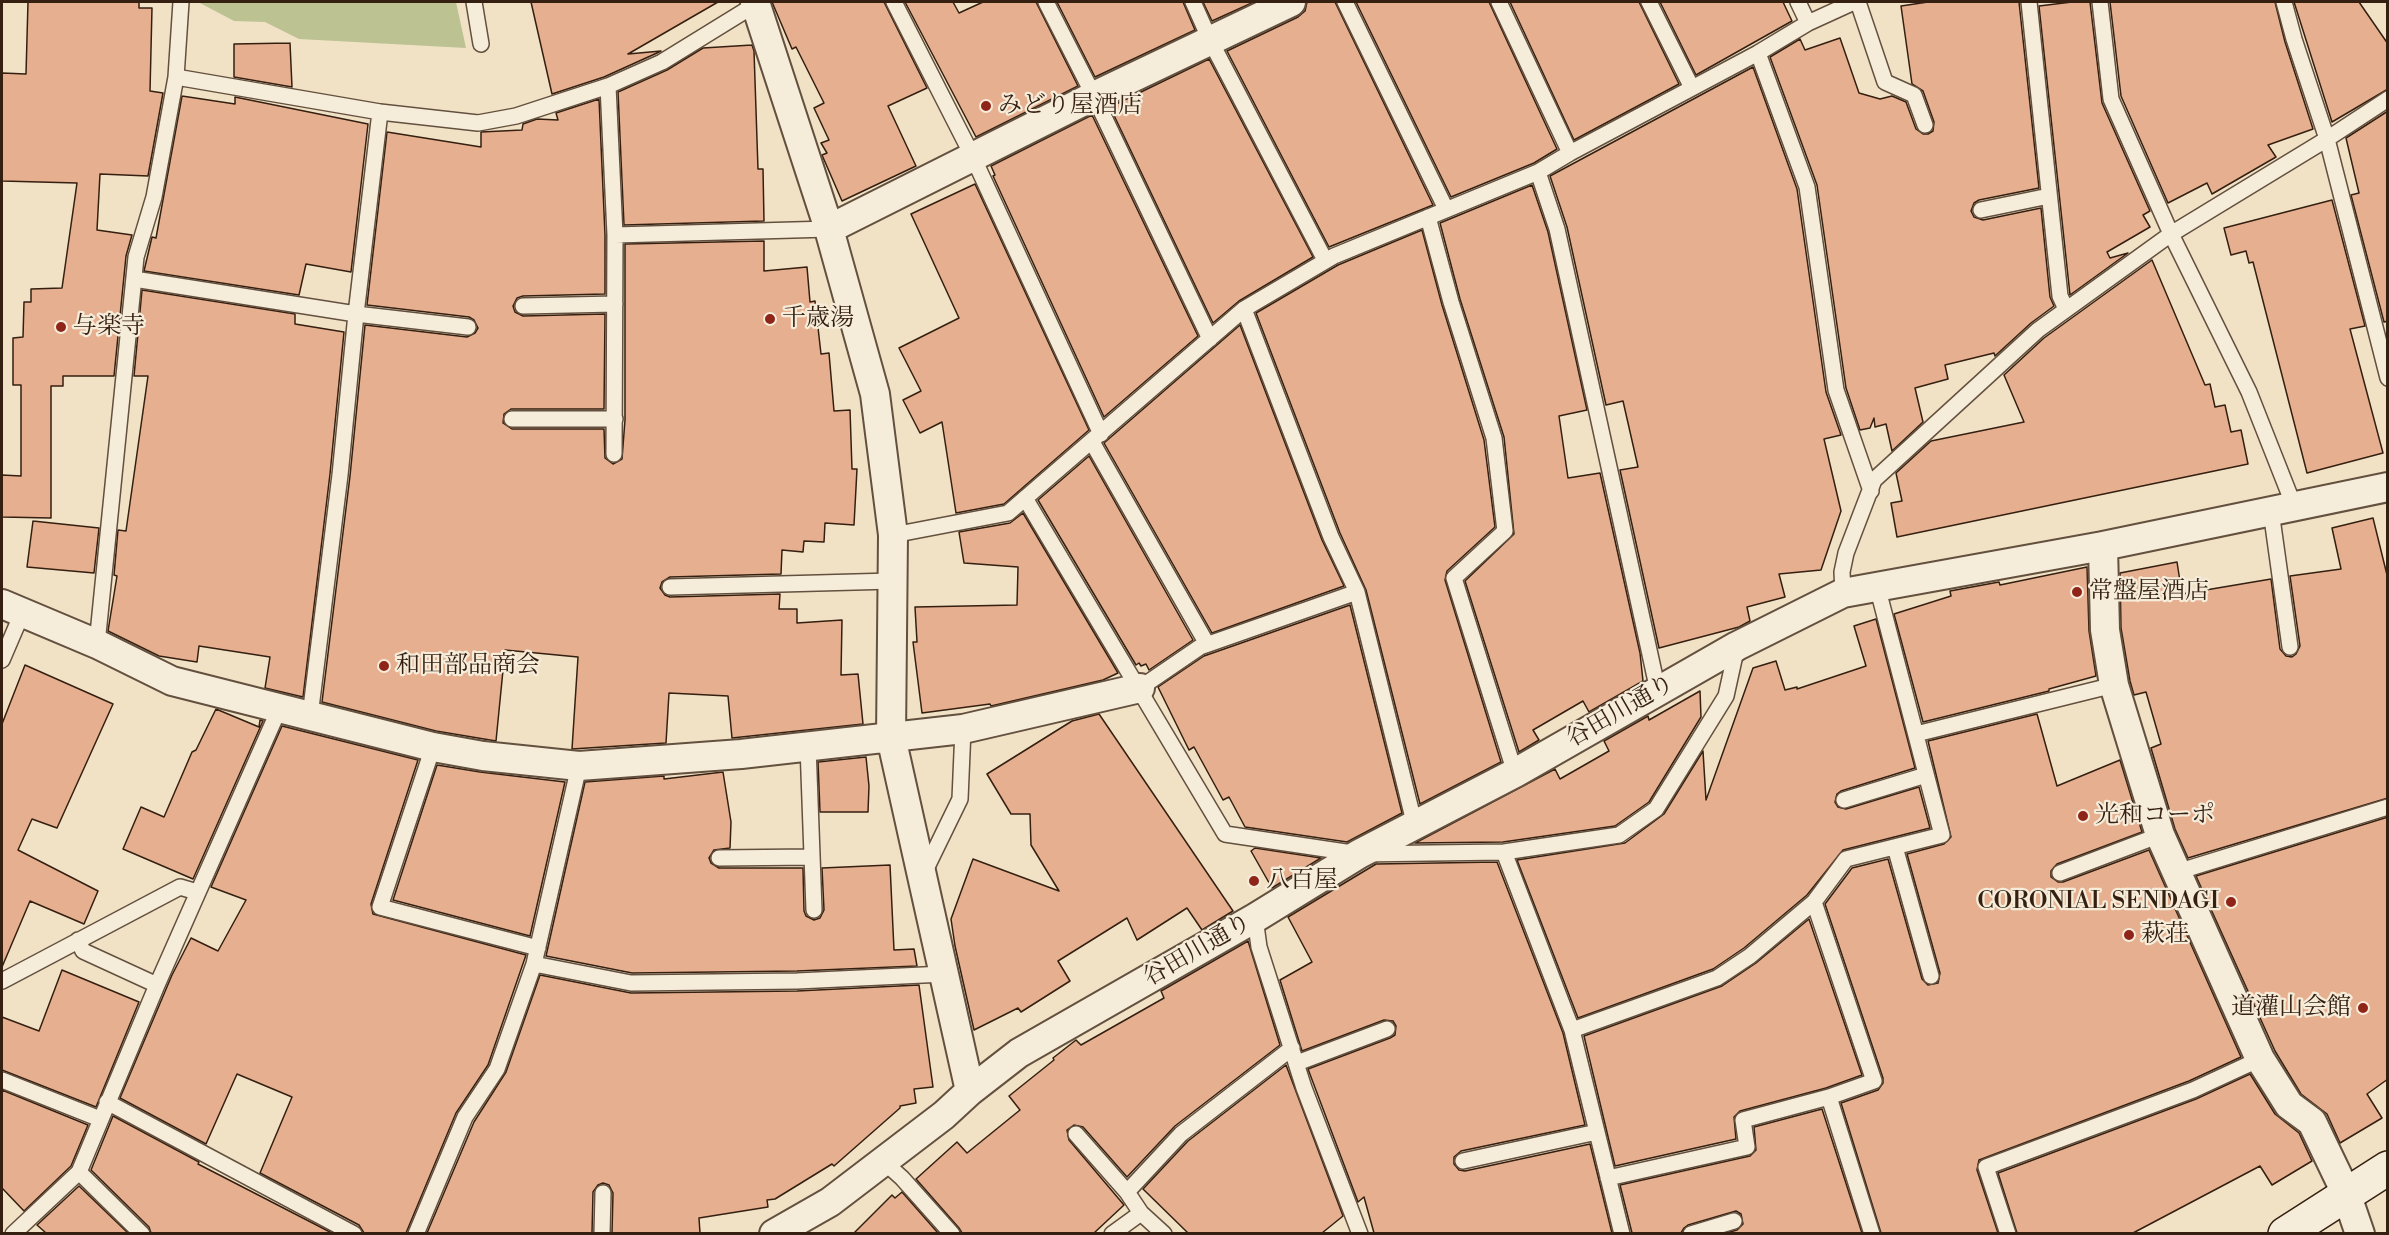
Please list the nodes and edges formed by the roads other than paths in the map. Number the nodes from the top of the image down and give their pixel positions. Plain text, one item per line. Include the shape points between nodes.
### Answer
1 (181, 2) edge
2 (474, 2) edge
3 (758, 2) edge
4 (894, 2) edge
5 (1046, 2) edge
6 (1192, 2) edge
7 (1291, 2) edge
8 (1345, 2) edge
9 (1498, 2) edge
10 (1649, 2) edge
11 (1798, 2) edge
12 (1856, 2) edge
13 (2029, 2) edge
14 (2100, 2) edge
15 (2284, 2) edge
16 (1808, 23) junction
17 (1210, 40) junction
18 (481, 44) dead end
19 (1758, 53) junction
20 (176, 77) junction
21 (608, 86) junction
22 (1692, 88) junction
23 (1094, 96) junction
24 (2388, 99) edge
25 (380, 112) junction
26 (1925, 125) dead end
27 (2326, 139) junction
28 (1570, 153) junction
29 (973, 157) junction
30 (1538, 172) junction
31 (2049, 196) junction
32 (1446, 209) junction
33 (1980, 210) dead end
34 (1428, 217) junction
35 (829, 229) junction
36 (2170, 234) junction
37 (615, 236) junction
38 (1325, 260) junction
39 (134, 279) junction
40 (615, 304) junction
41 (523, 306) dead end
42 (1244, 309) junction
43 (2066, 309) junction
44 (356, 314) junction
45 (468, 327) dead end
46 (1210, 339) junction
47 (2388, 378) edge
48 (512, 419) dead end
49 (615, 419) junction
50 (1096, 438) junction
51 (614, 454) dead end
52 (2388, 487) edge
53 (1871, 490) junction
54 (1025, 498) junction
55 (2282, 508) junction
56 (893, 535) junction
57 (2103, 546) junction
58 (892, 581) junction
59 (1877, 586) junction
60 (670, 587) dead end
61 (1357, 592) junction
62 (1843, 593) junction
63 (12, 608) edge
64 (97, 644) junction
65 (1207, 644) junction
66 (1737, 646) junction
67 (2290, 647) dead end
68 (2, 660) edge
69 (2114, 685) junction
70 (1140, 688) junction
71 (1658, 691) junction
72 (280, 707) junction
73 (310, 716) junction
74 (963, 729) junction
75 (1916, 734) junction
76 (891, 738) junction
77 (808, 746) junction
78 (433, 747) junction
79 (579, 766) junction
80 (1515, 773) junction
81 (1926, 775) junction
82 (1844, 800) dead end
83 (2388, 807) edge
84 (1415, 826) junction
85 (2160, 835) junction
86 (1895, 847) junction
87 (1504, 852) junction
88 (1359, 854) junction
89 (812, 857) junction
90 (719, 858) dead end
91 (2176, 872) junction
92 (2060, 873) dead end
93 (922, 877) junction
94 (197, 892) junction
95 (1814, 902) junction
96 (814, 909) dead end
97 (1255, 918) junction
98 (78, 940) junction
99 (538, 948) junction
100 (534, 964) junction
101 (944, 974) junction
102 (1931, 976) dead end
103 (2, 981) edge
104 (157, 985) junction
105 (1386, 1029) dead end
106 (1572, 1030) junction
107 (1292, 1048) junction
108 (2260, 1059) junction
109 (1296, 1063) junction
110 (2, 1080) edge
111 (970, 1091) junction
112 (1829, 1097) junction
113 (107, 1102) junction
114 (100, 1119) junction
115 (1597, 1132) junction
116 (1076, 1134) dead end
117 (883, 1161) junction
118 (1463, 1161) dead end
119 (2388, 1168) edge
120 (79, 1172) junction
121 (1608, 1178) junction
122 (1127, 1192) junction
123 (603, 1193) dead end
124 (2346, 1193) junction
125 (1141, 1213) junction
126 (1734, 1221) dead end
127 (13, 1233) edge
128 (142, 1233) edge
129 (354, 1233) edge
130 (416, 1233) edge
131 (602, 1233) edge
132 (774, 1233) edge
133 (952, 1233) edge
134 (1112, 1233) edge
135 (1164, 1233) edge
136 (1360, 1233) edge
137 (1622, 1233) edge
138 (1691, 1233) edge
139 (1872, 1233) edge
140 (2008, 1233) edge
141 (2284, 1233) edge
142 (2360, 1233) edge

1 - 20 lane
2 - 18 lane
3 - 21 lane via 662,62
3 - 35 street
4 - 29 lane
5 - 23 lane
6 - 17 lane
7 - 17 street
8 - 32 lane
9 - 28 lane
10 - 22 lane
11 - 16 lane
12 - 16 lane
12 - 26 lane via 1885,82 1914,95
13 - 31 lane
14 - 36 lane via 2111,99
15 - 27 lane
16 - 19 lane
17 - 23 street
17 - 38 lane
19 - 22 lane
19 - 53 lane via 1807,187 1836,390
20 - 25 lane
20 - 39 lane via 154,198 136,257
21 - 25 lane via 516,116 478,123
21 - 37 lane
22 - 28 lane
23 - 29 street
23 - 46 lane
24 - 27 lane
25 - 44 lane
27 - 36 lane
27 - 47 lane
28 - 30 lane
29 - 35 street
29 - 50 lane
30 - 32 lane
30 - 71 lane via 1557,229
31 - 33 lane
31 - 43 lane via 2060,296
32 - 34 lane
34 - 38 lane
34 - 80 lane via 1494,438 1506,531 1454,578
35 - 37 lane
35 - 56 street via 875,394
36 - 43 lane
36 - 55 lane via 2248,392
37 - 40 lane
38 - 42 lane
39 - 44 lane
39 - 64 lane
40 - 41 lane
40 - 49 lane
42 - 46 lane
42 - 61 lane via 1331,537
43 - 53 lane via 1874,480
44 - 45 lane
44 - 73 lane
46 - 50 lane
48 - 49 lane
49 - 51 lane
50 - 54 lane
50 - 65 lane
52 - 55 street, 谷田川通り
53 - 62 lane via 1846,553
54 - 56 lane via 1008,513
54 - 70 lane
55 - 57 street, 谷田川通り
55 - 67 lane
56 - 58 street
57 - 59 street, 谷田川通り
57 - 69 street via 2105,630
58 - 60 lane
58 - 76 street
59 - 62 street, 谷田川通り
59 - 75 lane
61 - 65 lane
61 - 84 lane
62 - 66 street, 谷田川通り
63 - 64 street
63 - 68 lane
64 - 72 street via 172,681
65 - 70 lane
66 - 71 street, 谷田川通り
66 - 87 lane via 1726,696 1656,809 1619,835
69 - 75 lane
69 - 85 street
70 - 74 street
70 - 88 lane via 1225,834
71 - 80 street, 谷田川通り
72 - 73 street
72 - 94 lane
73 - 78 street
74 - 76 street
74 - 93 lane via 960,799
75 - 81 lane
76 - 77 street
76 - 93 street
77 - 79 street
77 - 89 lane
78 - 79 street
78 - 99 lane via 380,907
79 - 99 lane
80 - 84 street, 谷田川通り
81 - 82 lane
81 - 86 lane via 1942,835
83 - 91 lane
84 - 88 street, 谷田川通り
85 - 91 street
85 - 92 lane
86 - 95 lane via 1846,859
86 - 102 lane
87 - 88 lane
87 - 106 lane
88 - 97 street, 谷田川通り
89 - 90 lane
89 - 96 lane
91 - 108 street
93 - 101 street
94 - 98 lane via 180,887
94 - 104 lane
95 - 106 lane via 1750,956 1717,978
95 - 112 lane via 1874,1081
97 - 107 lane via 1259,947
97 - 111 street, 谷田川通り via 1019,1053
98 - 103 lane
98 - 104 lane via 82,951
99 - 100 lane
100 - 101 lane via 631,983
100 - 130 lane via 497,1069 465,1117
101 - 111 street
104 - 113 lane
105 - 109 lane
106 - 115 lane
107 - 109 lane
107 - 122 lane via 1181,1134
108 - 124 street via 2289,1105 2312,1122
108 - 140 lane via 2193,1090 1986,1167
109 - 136 lane
110 - 114 lane
111 - 117 street, 谷田川通り
112 - 121 lane via 1743,1120 1747,1147
112 - 139 lane
113 - 114 lane
113 - 129 lane
114 - 120 lane
115 - 118 lane
115 - 121 lane
116 - 122 lane
117 - 132 street, 谷田川通り via 830,1202
117 - 133 lane
119 - 124 main road
120 - 127 lane
120 - 128 lane
121 - 137 lane
122 - 125 lane
123 - 131 lane
124 - 141 main road
124 - 142 street
125 - 134 lane
125 - 135 lane
126 - 138 lane

